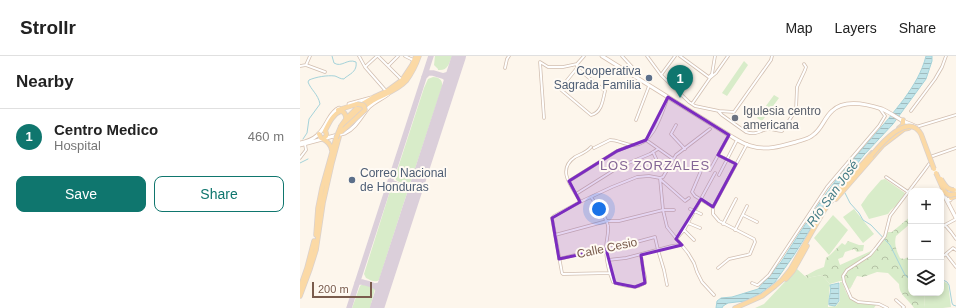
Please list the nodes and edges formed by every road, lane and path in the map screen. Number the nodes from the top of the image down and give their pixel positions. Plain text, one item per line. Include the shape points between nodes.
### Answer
1 (310, 56) edge
2 (359, 56) edge
3 (378, 56) edge
4 (398, 56) edge
5 (405, 56) edge
6 (416, 56) edge
7 (419, 56) edge
8 (509, 56) edge
9 (584, 56) edge
10 (602, 56) edge
11 (622, 56) edge
12 (647, 56) edge
13 (675, 56) edge
14 (680, 56) edge
15 (715, 56) edge
16 (728, 56) edge
17 (772, 56) edge
18 (946, 56) edge
19 (414, 61) junction
20 (577, 64) junction
21 (804, 64) dead end
22 (306, 65) junction
23 (300, 66) edge
24 (388, 66) junction
25 (365, 68) junction
26 (504, 68) dead end
27 (576, 68) junction
28 (325, 72) dead end
29 (661, 75) junction
30 (634, 76) junction
31 (710, 78) junction
32 (402, 80) junction
33 (649, 86) junction
34 (388, 92) junction
35 (374, 97) junction
36 (668, 97) junction
37 (694, 104) junction
38 (352, 105) junction
39 (881, 109) junction
40 (691, 111) junction
41 (719, 111) junction
42 (912, 111) dead end
43 (956, 114) edge
44 (330, 117) junction
45 (347, 118) junction
46 (544, 118) dead end
47 (636, 120) dead end
48 (902, 120) junction
49 (676, 125) dead end
50 (343, 126) junction
51 (914, 127) junction
52 (710, 129) dead end
53 (322, 132) junction
54 (341, 132) junction
55 (729, 135) junction
56 (338, 137) junction
57 (323, 138) junction
58 (646, 140) junction
59 (737, 140) junction
60 (300, 144) edge
61 (305, 144) junction
62 (746, 144) junction
63 (632, 145) junction
64 (956, 148) edge
65 (658, 149) junction
66 (685, 149) junction
67 (653, 152) junction
68 (332, 153) junction
69 (718, 155) junction
70 (930, 157) junction
71 (300, 158) edge
72 (673, 159) junction
73 (727, 159) junction
74 (866, 162) junction
75 (932, 163) junction
76 (736, 164) junction
77 (659, 165) dead end
78 (703, 166) dead end
79 (710, 170) dead end
80 (714, 173) dead end
81 (718, 175) dead end
82 (886, 177) dead end
83 (660, 179) junction
84 (568, 181) junction
85 (911, 188) edge
86 (908, 192) joint
87 (954, 192) edge
88 (576, 194) junction
89 (590, 197) junction
90 (945, 197) junction
91 (688, 198) dead end
92 (701, 199) junction
93 (736, 199) dead end
94 (951, 199) junction
95 (580, 202) junction
96 (949, 204) junction
97 (747, 206) dead end
98 (714, 207) junction
99 (690, 209) dead end
100 (663, 210) junction
101 (674, 210) dead end
102 (694, 211) junction
103 (701, 214) dead end
104 (743, 215) junction
105 (956, 217) edge
106 (607, 221) junction
107 (688, 222) junction
108 (757, 222) dead end
109 (723, 224) junction
110 (945, 226) joint
111 (700, 228) dead end
112 (684, 230) junction
113 (735, 230) junction
114 (555, 235) junction
115 (956, 238) edge
116 (676, 239) junction
117 (694, 240) dead end
118 (682, 245) junction
119 (606, 249) junction
120 (658, 250) junction
121 (956, 250) edge
122 (946, 253) joint
123 (641, 255) junction
124 (559, 259) junction
125 (608, 260) junction
126 (956, 267) edge
127 (718, 268) dead end
128 (610, 274) junction
129 (752, 283) dead end
130 (300, 284) edge
131 (667, 285) dead end
132 (714, 295) dead end
133 (300, 296) edge
134 (896, 300) dead end
135 (735, 308) edge
136 (741, 308) edge
137 (887, 308) edge
138 (903, 308) edge

1 - 22 street
2 - 25 street
3 - 24 street
3 - 25 street
4 - 24 street
5 - 19 street
6 - 19 main road
7 - 34 main road via 406,81
8 - 26 street
9 - 20 street
10 - 30 main road
11 - 30 street via 634,69
12 - 29 street
13 - 29 street
14 - 31 street
15 - 31 street
16 - 31 street
17 - 41 street via 734,112
18 - 42 street via 935,79
19 - 32 main road
20 - 27 street
20 - 46 street via 548,67 540,62
21 - 41 street via 806,67 797,88 796,110 782,130 767,129 754,134 749,133
22 - 23 street
22 - 28 street
24 - 32 street
25 - 34 street
27 - 27 street via 606,91 602,104 594,115 560,89
29 - 37 street
30 - 33 main road
31 - 37 street
32 - 34 main road
33 - 36 main road
33 - 47 street
34 - 35 main road
34 - 50 main road via 361,109
34 - 57 main road via 369,107 350,130
35 - 44 main road via 337,109
35 - 45 main road via 359,106
36 - 40 main road
36 - 58 street via 655,128
37 - 40 street
37 - 41 street
38 - 44 main road via 340,109
38 - 45 main road
38 - 54 main road, bridge via 364,105 365,110
39 - 48 main road
39 - 62 main road via 860,104 842,105 828,114 810,138 771,148
39 - 129 street via 885,116 879,126 827,187 769,276 758,285
40 - 55 main road
43 - 51 street
44 - 53 main road
45 - 50 main road
45 - 53 main road via 344,112 339,112
48 - 51 main road
48 - 74 main road via 902,126 881,142
49 - 66 street via 672,134
50 - 54 main road, bridge
50 - 56 main road, bridge
51 - 70 main road via 922,133
51 - 74 main road via 904,129
51 - 75 main road
52 - 66 street
53 - 57 main road via 320,137
53 - 57 main road via 326,134
53 - 60 main road
54 - 56 main road, bridge
55 - 59 main road
55 - 69 street
56 - 68 main road
56 - 133 main road via 323,203 316,250
57 - 61 main road
57 - 68 main road via 331,147
58 - 63 street
58 - 65 street
59 - 62 main road
59 - 73 street
60 - 61 main road
61 - 71 street via 306,150
62 - 76 street
63 - 84 street via 617,151
63 - 84 street via 610,140 590,149 571,160 567,166
64 - 70 street
65 - 67 street
65 - 72 street
66 - 72 street
67 - 77 street
67 - 88 street via 619,167
68 - 130 main road via 319,202 313,250
69 - 73 street
69 - 79 street
70 - 75 main road
72 - 83 street
73 - 76 street
73 - 81 street
74 - 87 main road, bridge via 887,138 903,127 912,126 921,134 945,193 950,195
74 - 135 main road via 825,209 782,280 762,296
74 - 136 main road via 828,210 800,259 784,281 763,298
75 - 85 street
75 - 87 main road via 941,181
75 - 90 main road
76 - 98 street
78 - 92 street via 692,190 693,194
80 - 92 street
82 - 86 street
83 - 89 street via 649,176 637,177
83 - 91 street via 685,200
83 - 100 street
84 - 88 street
86 - 137 street via 890,216 883,237 870,255 847,270 843,276 849,295 854,301 880,304
87 - 90 main road via 946,193
87 - 94 main road
88 - 95 street
89 - 95 street
89 - 106 street
90 - 94 main road
90 - 96 main road
92 - 98 street
92 - 102 street
93 - 109 street
94 - 96 main road
95 - 114 street via 552,218
96 - 105 main road
97 - 104 street
98 - 109 street via 713,214
99 - 102 street
100 - 101 street
100 - 106 street via 618,221
100 - 116 street via 667,227
102 - 103 street
102 - 107 street
104 - 108 street
104 - 113 street
105 - 110 street
106 - 114 street
106 - 119 street
107 - 111 street
107 - 112 street
109 - 113 street
110 - 115 street
112 - 116 street
112 - 117 street
113 - 127 street via 754,239 750,254 729,259
114 - 124 street
116 - 118 street
118 - 120 street
118 - 132 street via 702,282
119 - 120 street, Calle Cesio via 655,238
119 - 124 street, Calle Cesio
119 - 125 street
120 - 123 street
120 - 131 street
121 - 122 street via 953,248
122 - 126 street
123 - 125 street
123 - 128 street via 645,283 639,286 615,283
124 - 128 street via 562,274
125 - 128 street
134 - 138 street

